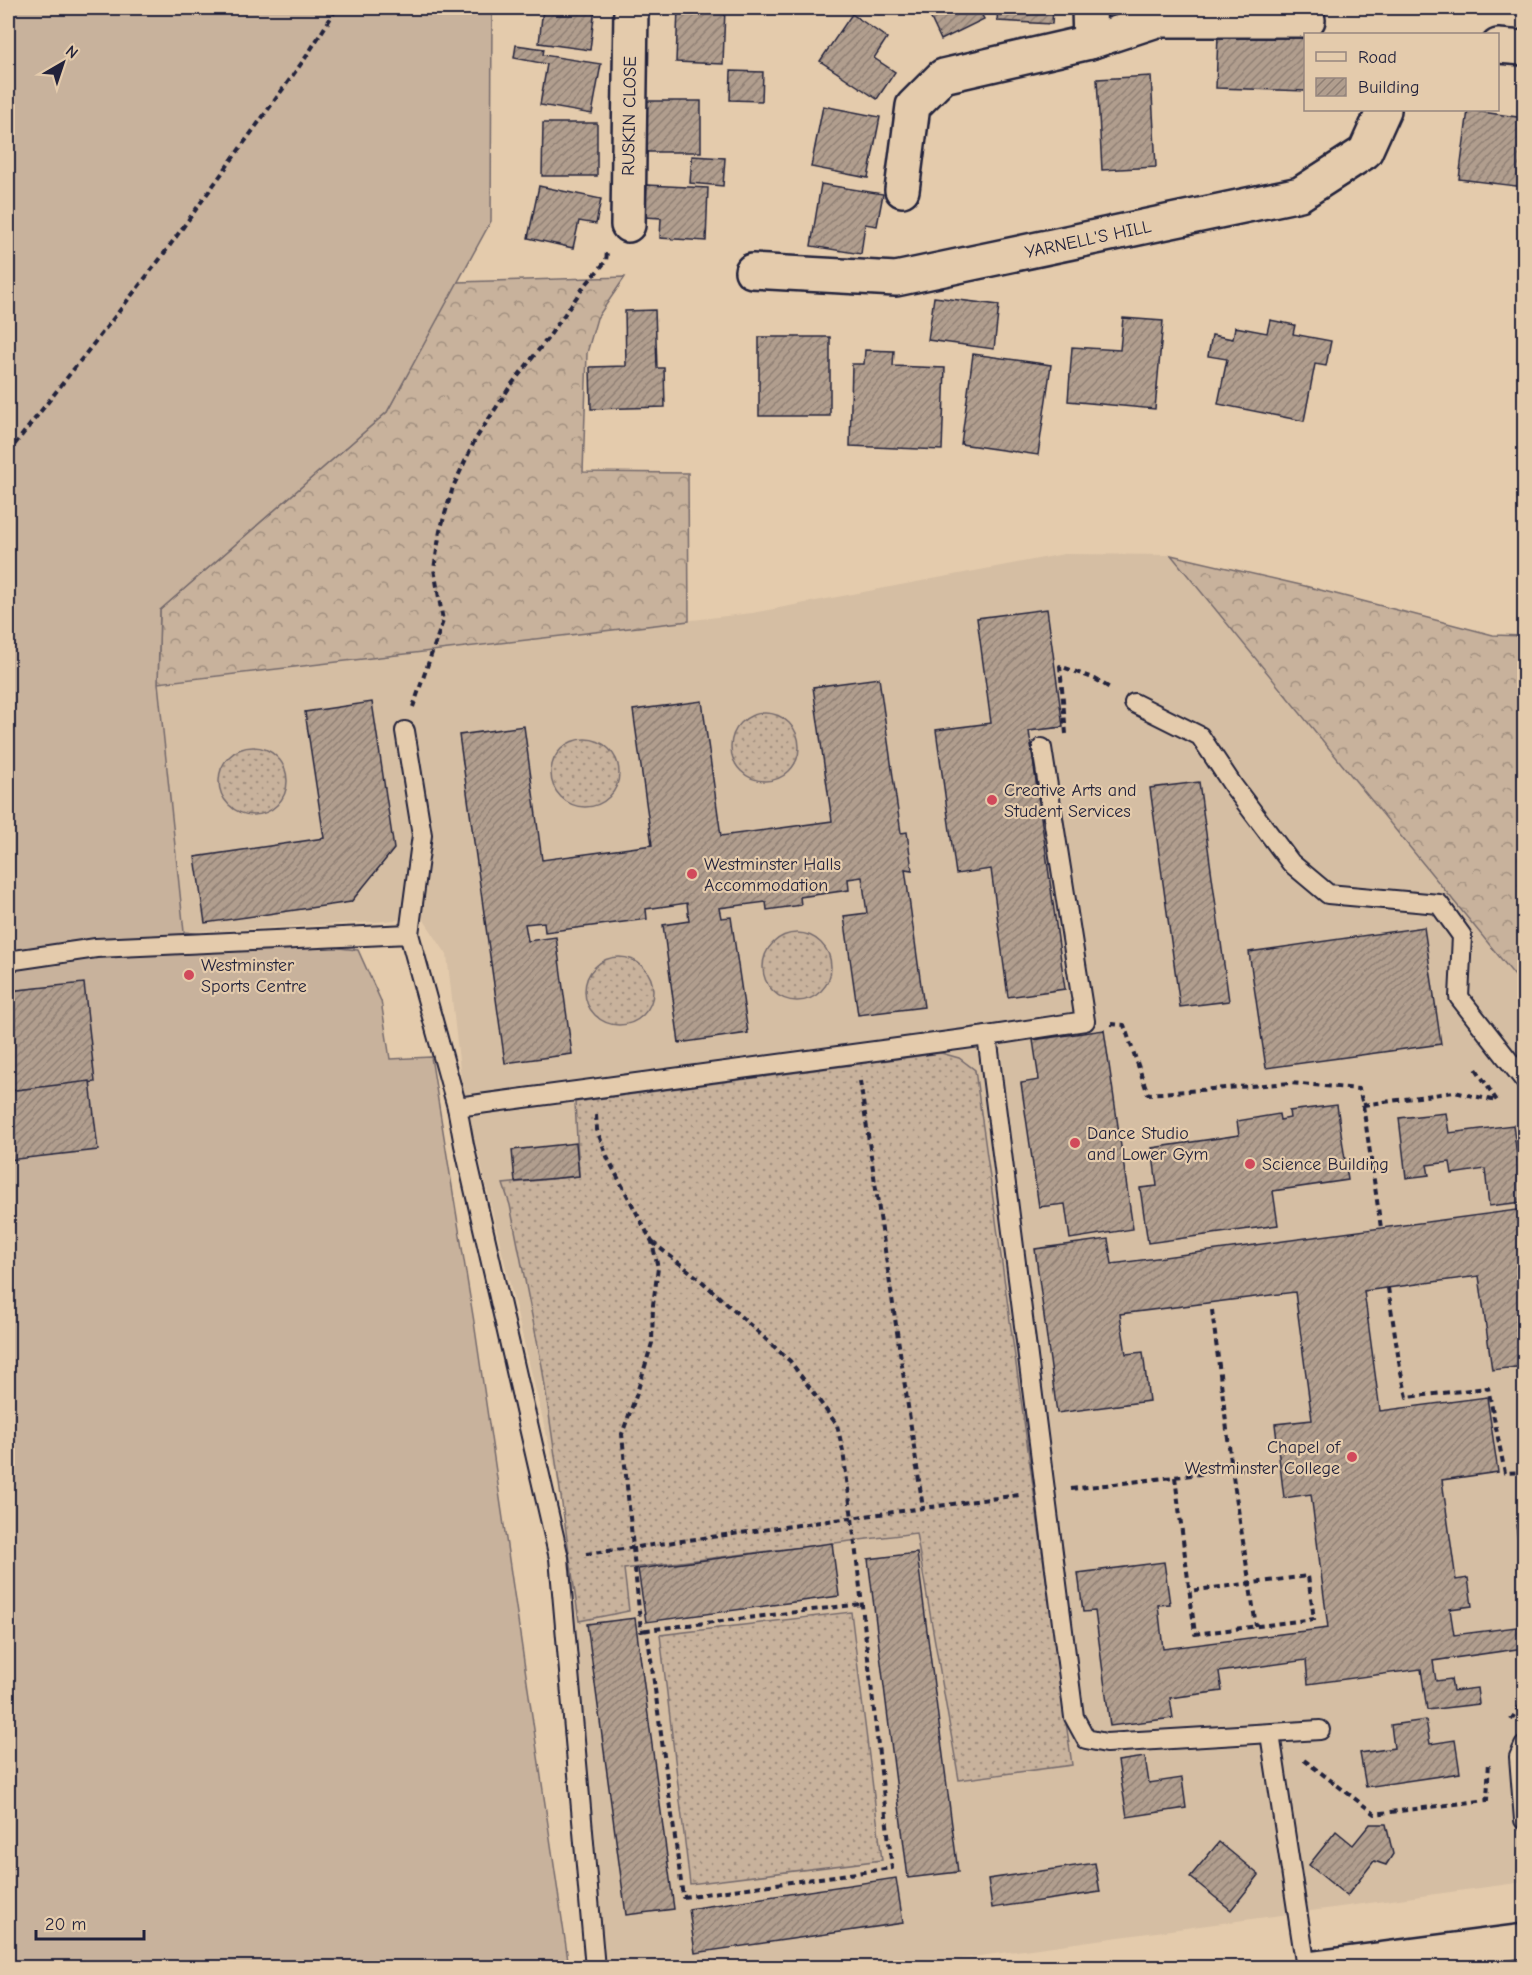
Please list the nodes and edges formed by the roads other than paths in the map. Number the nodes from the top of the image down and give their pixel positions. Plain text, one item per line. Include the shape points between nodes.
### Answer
1 (631, 8) edge
2 (1089, 8) edge
3 (1308, 20) dead end
4 (1090, 42) junction
5 (1499, 46) edge
6 (1524, 48) edge
7 (1384, 111) edge
8 (902, 190) dead end
9 (627, 225) road end
10 (752, 271) dead end
11 (1134, 703) road end
12 (405, 730) road end
13 (1042, 748) road end
14 (409, 934) junction
15 (8, 961) edge
16 (987, 1036) junction
17 (1524, 1080) edge
18 (457, 1107) junction
19 (1320, 1730) dead end
20 (1270, 1734) junction
21 (1524, 1746) edge
22 (1524, 1820) edge
23 (1524, 1941) edge
24 (595, 1968) edge
25 (1306, 1968) edge
26 (1315, 1968) edge

1 - 9 street, RUSKIN CLOSE
2 - 4 street
3 - 4 street via 1157,20
4 - 8 street via 943,76 913,106
5 - 6 street
7 - 10 street, YARNELL'S HILL via 1365,152 1299,194 896,279
11 - 17 lane via 1200,736 1291,863 1328,894 1439,904 1462,936 1459,997
12 - 14 lane via 422,835
13 - 16 lane via 1085,1021
14 - 15 lane via 96,948
14 - 18 lane
16 - 18 lane
16 - 20 lane via 1074,1717 1086,1739 1106,1743
18 - 24 lane via 559,1558
19 - 20 lane
20 - 25 lane
21 - 22 lane via 1519,1757
23 - 26 street

